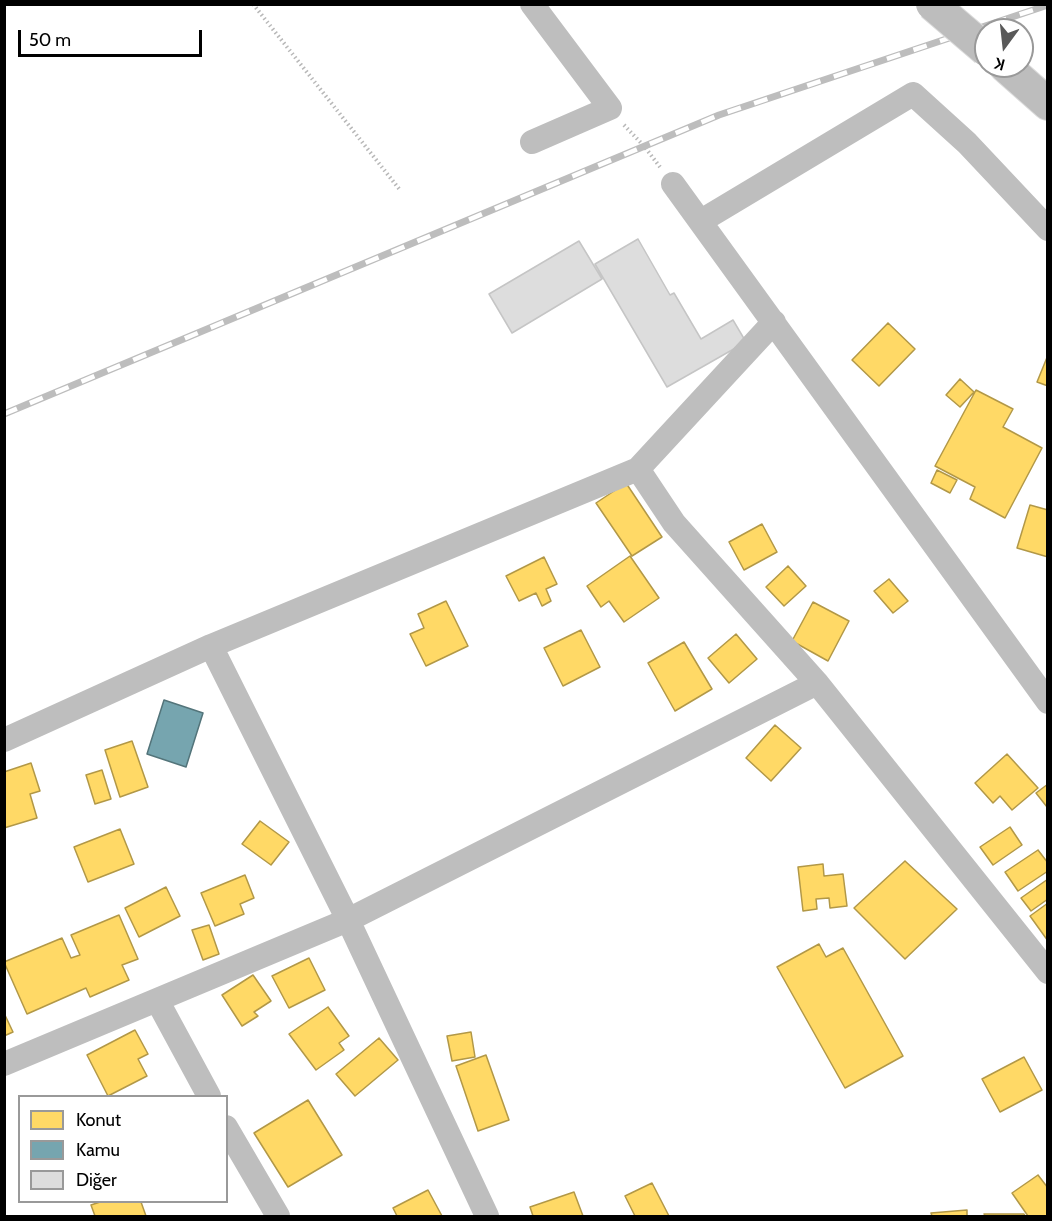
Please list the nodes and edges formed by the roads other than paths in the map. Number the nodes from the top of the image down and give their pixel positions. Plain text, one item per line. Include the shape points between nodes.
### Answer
1 (532, 4) edge
2 (932, 4) edge
3 (974, 40) edge
4 (1018, 78) edge
5 (1047, 104) edge
6 (532, 142) dead end
7 (673, 184) road end
8 (701, 221) junction
9 (1047, 229) edge
10 (774, 322) junction
11 (638, 469) junction
12 (211, 646) junction
13 (817, 683) junction
14 (1047, 702) edge
15 (4, 740) edge
16 (348, 920) junction
17 (1047, 972) edge
18 (158, 1000) junction
19 (4, 1064) edge
20 (208, 1095) edge
21 (228, 1130) edge
22 (278, 1216) edge
23 (487, 1216) edge

1 - 6 street via 610,108
2 - 3 main road, bridge
4 - 5 main road
7 - 8 street
8 - 9 street via 913,94 967,143
8 - 10 street
10 - 11 street
10 - 14 street
11 - 12 street
11 - 13 street via 674,523
12 - 15 street
12 - 16 street
13 - 16 street
13 - 17 street
16 - 18 street
16 - 23 street
18 - 19 street
18 - 20 street
21 - 22 street

